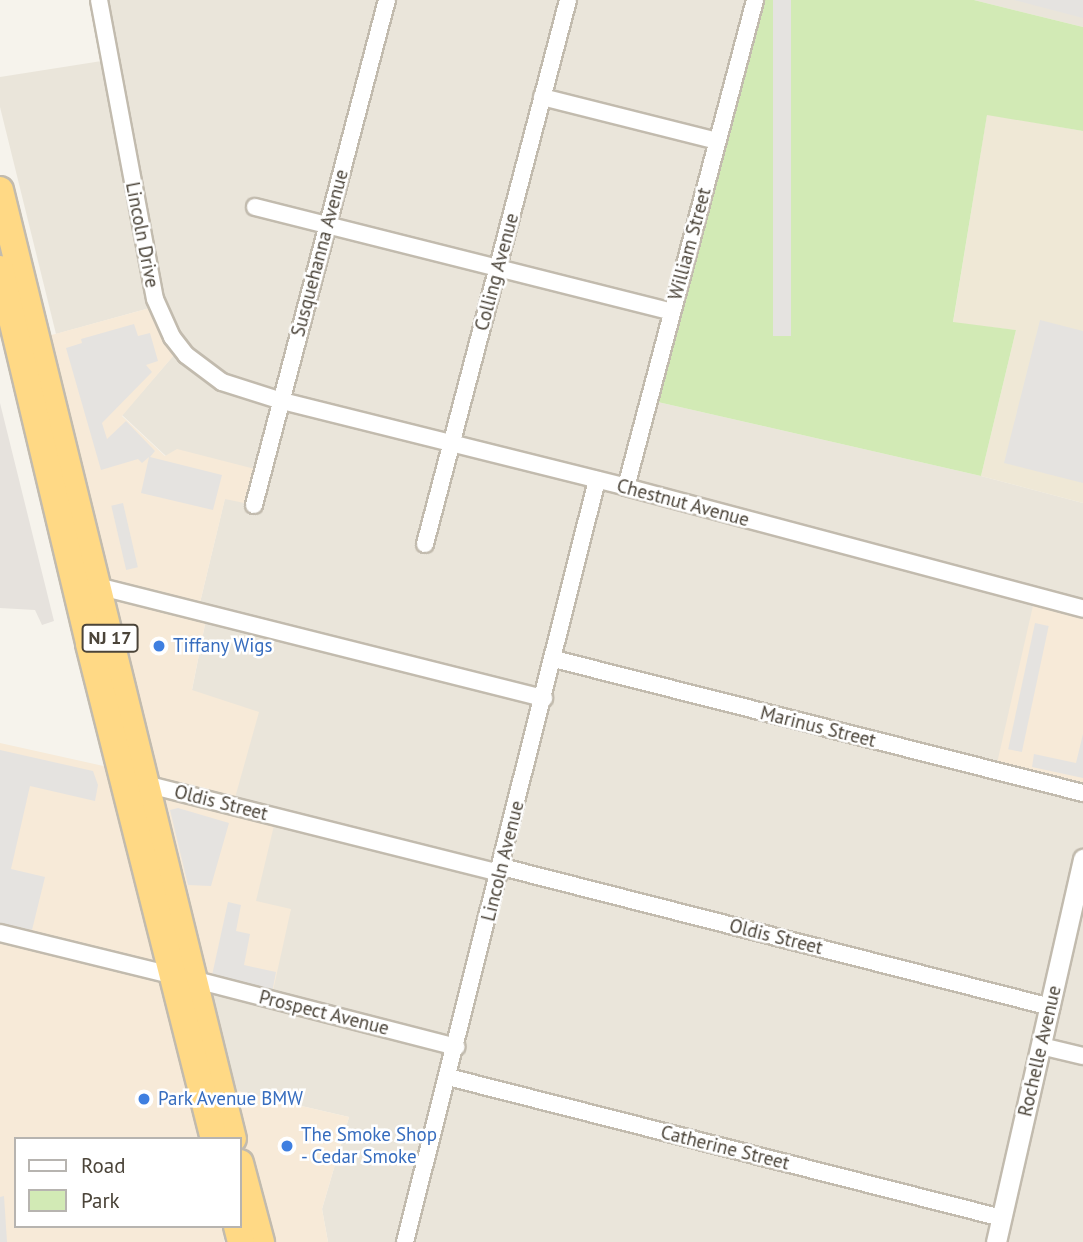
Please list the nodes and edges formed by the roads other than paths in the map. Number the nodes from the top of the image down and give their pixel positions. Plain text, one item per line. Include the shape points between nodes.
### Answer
1 (99, 0) edge
2 (387, 0) edge
3 (568, 0) edge
4 (755, 0) edge
5 (542, 97) junction
6 (718, 141) junction
7 (0, 190) edge
8 (255, 207) dead end
9 (328, 225) junction
10 (498, 268) junction
11 (0, 269) edge
12 (672, 312) junction
13 (282, 401) junction
14 (452, 444) junction
15 (597, 480) junction
16 (626, 487) junction
17 (254, 505) dead end
18 (425, 544) dead end
19 (97, 586) junction
20 (1083, 609) edge
21 (554, 659) junction
22 (544, 698) junction
23 (145, 784) junction
24 (1083, 793) edge
25 (1083, 859) edge
26 (501, 870) junction
27 (0, 933) edge
28 (181, 977) junction
29 (1051, 1007) junction
30 (1041, 1046) junction
31 (456, 1047) junction
32 (1083, 1056) edge
33 (448, 1077) junction
34 (214, 1137) edge
35 (232, 1137) edge
36 (242, 1186) edge
37 (1002, 1218) junction
38 (245, 1220) edge
39 (241, 1242) edge
40 (262, 1242) edge
41 (405, 1242) edge
42 (996, 1242) edge

1 - 13 street, Lincoln Drive via 139,225 162,319 180,348 203,370 239,390
2 - 9 street, Susquehanna Avenue
3 - 5 street, Colling Avenue
4 - 6 street, William Street
5 - 6 street
5 - 10 street, Colling Avenue
6 - 12 street, William Street
7 - 19 highway, NJ 17
8 - 9 street
9 - 10 street
9 - 13 street, Susquehanna Avenue
10 - 12 street
10 - 14 street, Colling Avenue
11 - 28 highway, NJ 17
12 - 16 street, William Street
13 - 14 street, Chestnut Avenue
13 - 17 street, Susquehanna Avenue
14 - 15 street, Chestnut Avenue
14 - 18 street, Colling Avenue
15 - 16 street, Chestnut Avenue
15 - 21 street, Lincoln Avenue
16 - 20 street, Chestnut Avenue
19 - 22 street
19 - 23 highway, NJ 17
21 - 22 street, Lincoln Avenue
21 - 24 street, Marinus Street
22 - 26 street, Lincoln Avenue
23 - 26 street, Oldis Street
23 - 28 highway, NJ 17
25 - 29 street, Rochelle Avenue
26 - 29 street, Oldis Street
26 - 31 street, Lincoln Avenue
27 - 28 street, Prospect Avenue
28 - 31 street, Prospect Avenue
28 - 34 highway, NJ 17
28 - 35 highway, NJ 17
29 - 30 street, Rochelle Avenue
30 - 32 street
30 - 37 street, Rochelle Avenue
31 - 33 street, Lincoln Avenue
33 - 37 street, Catherine Street
33 - 41 street, Lincoln Avenue
36 - 38 highway
37 - 42 street, Rochelle Avenue
38 - 39 highway
38 - 40 highway

